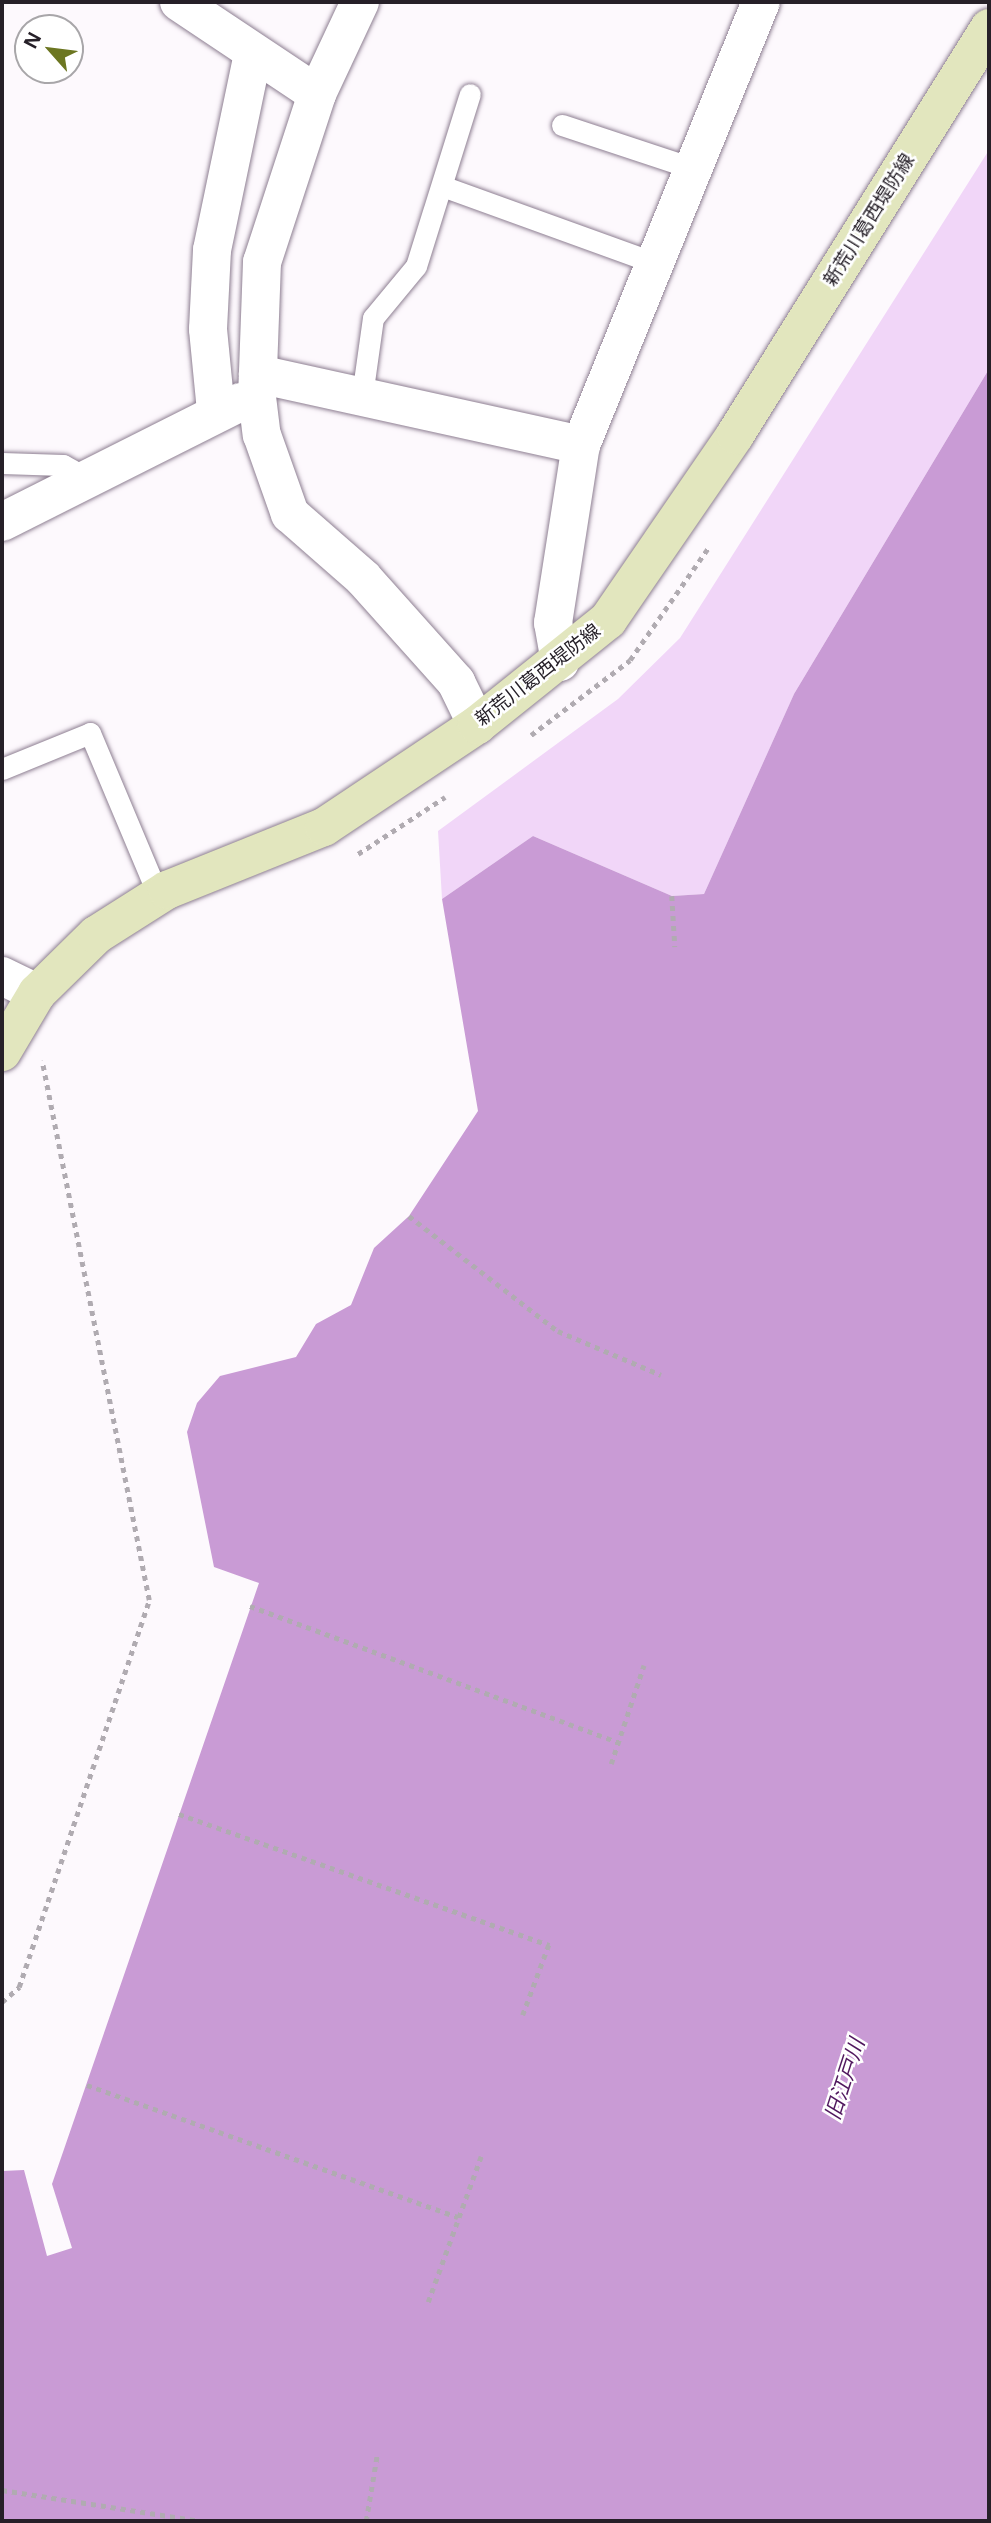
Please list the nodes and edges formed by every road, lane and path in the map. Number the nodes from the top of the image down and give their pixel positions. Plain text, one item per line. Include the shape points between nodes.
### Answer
1 (179, 2) edge
2 (360, 2) edge
3 (761, 2) edge
4 (989, 28) edge
5 (253, 54) junction
6 (317, 94) junction
7 (470, 94) dead end
8 (562, 125) dead end
9 (695, 169) junction
10 (442, 186) junction
11 (657, 264) junction
12 (258, 386) junction
13 (362, 397) junction
14 (216, 411) junction
15 (581, 445) junction
16 (2, 463) edge
17 (85, 477) junction
18 (2, 522) edge
19 (710, 545) dead end
20 (560, 662) junction
21 (477, 725) junction
22 (523, 741) dead end
23 (2, 769) edge
24 (448, 794) dead end
25 (354, 856) dead end
26 (158, 895) junction
27 (672, 896) dead end
28 (675, 947) dead end
29 (2, 976) edge
30 (37, 993) junction
31 (2, 1052) edge
32 (40, 1052) dead end
33 (409, 1216) dead end
34 (661, 1375) dead end
35 (250, 1606) dead end
36 (644, 1665) dead end
37 (618, 1742) junction
38 (611, 1764) dead end
39 (179, 1814) dead end
40 (2, 2002) edge
41 (523, 2015) dead end
42 (87, 2085) dead end
43 (481, 2156) dead end
44 (458, 2217) junction
45 (428, 2302) dead end
46 (377, 2455) dead end
47 (2, 2490) edge
48 (199, 2521) edge
49 (366, 2521) edge

1 - 5 street
2 - 6 street
3 - 9 street
4 - 20 main road, 新荒川葛西堤防線 via 728,446 608,620
5 - 6 street
5 - 14 street via 212,250 208,329
6 - 12 street via 262,262
7 - 10 lane
8 - 9 lane
9 - 11 street
10 - 11 lane
10 - 13 lane via 416,266 373,318
11 - 15 street
12 - 13 street
12 - 14 street
12 - 21 street via 262,435 290,514 363,578 446,671
13 - 15 street
14 - 17 street
15 - 20 street via 553,623
16 - 17 lane via 63,465
17 - 18 street
19 - 22 path via 630,660
20 - 21 main road, 新荒川葛西堤防線
21 - 26 main road, 新荒川葛西堤防線 via 324,827
23 - 26 lane via 90,733
24 - 25 path
26 - 30 main road, 新荒川葛西堤防線 via 96,935
27 - 28 path
29 - 30 street
30 - 31 main road, 新荒川葛西堤防線
32 - 40 path via 149,1600 19,1987
33 - 34 path via 558,1331
35 - 37 path
36 - 37 path
37 - 38 path
39 - 41 path via 549,1945
42 - 44 path
43 - 44 path
44 - 45 path
46 - 49 path
47 - 48 path

